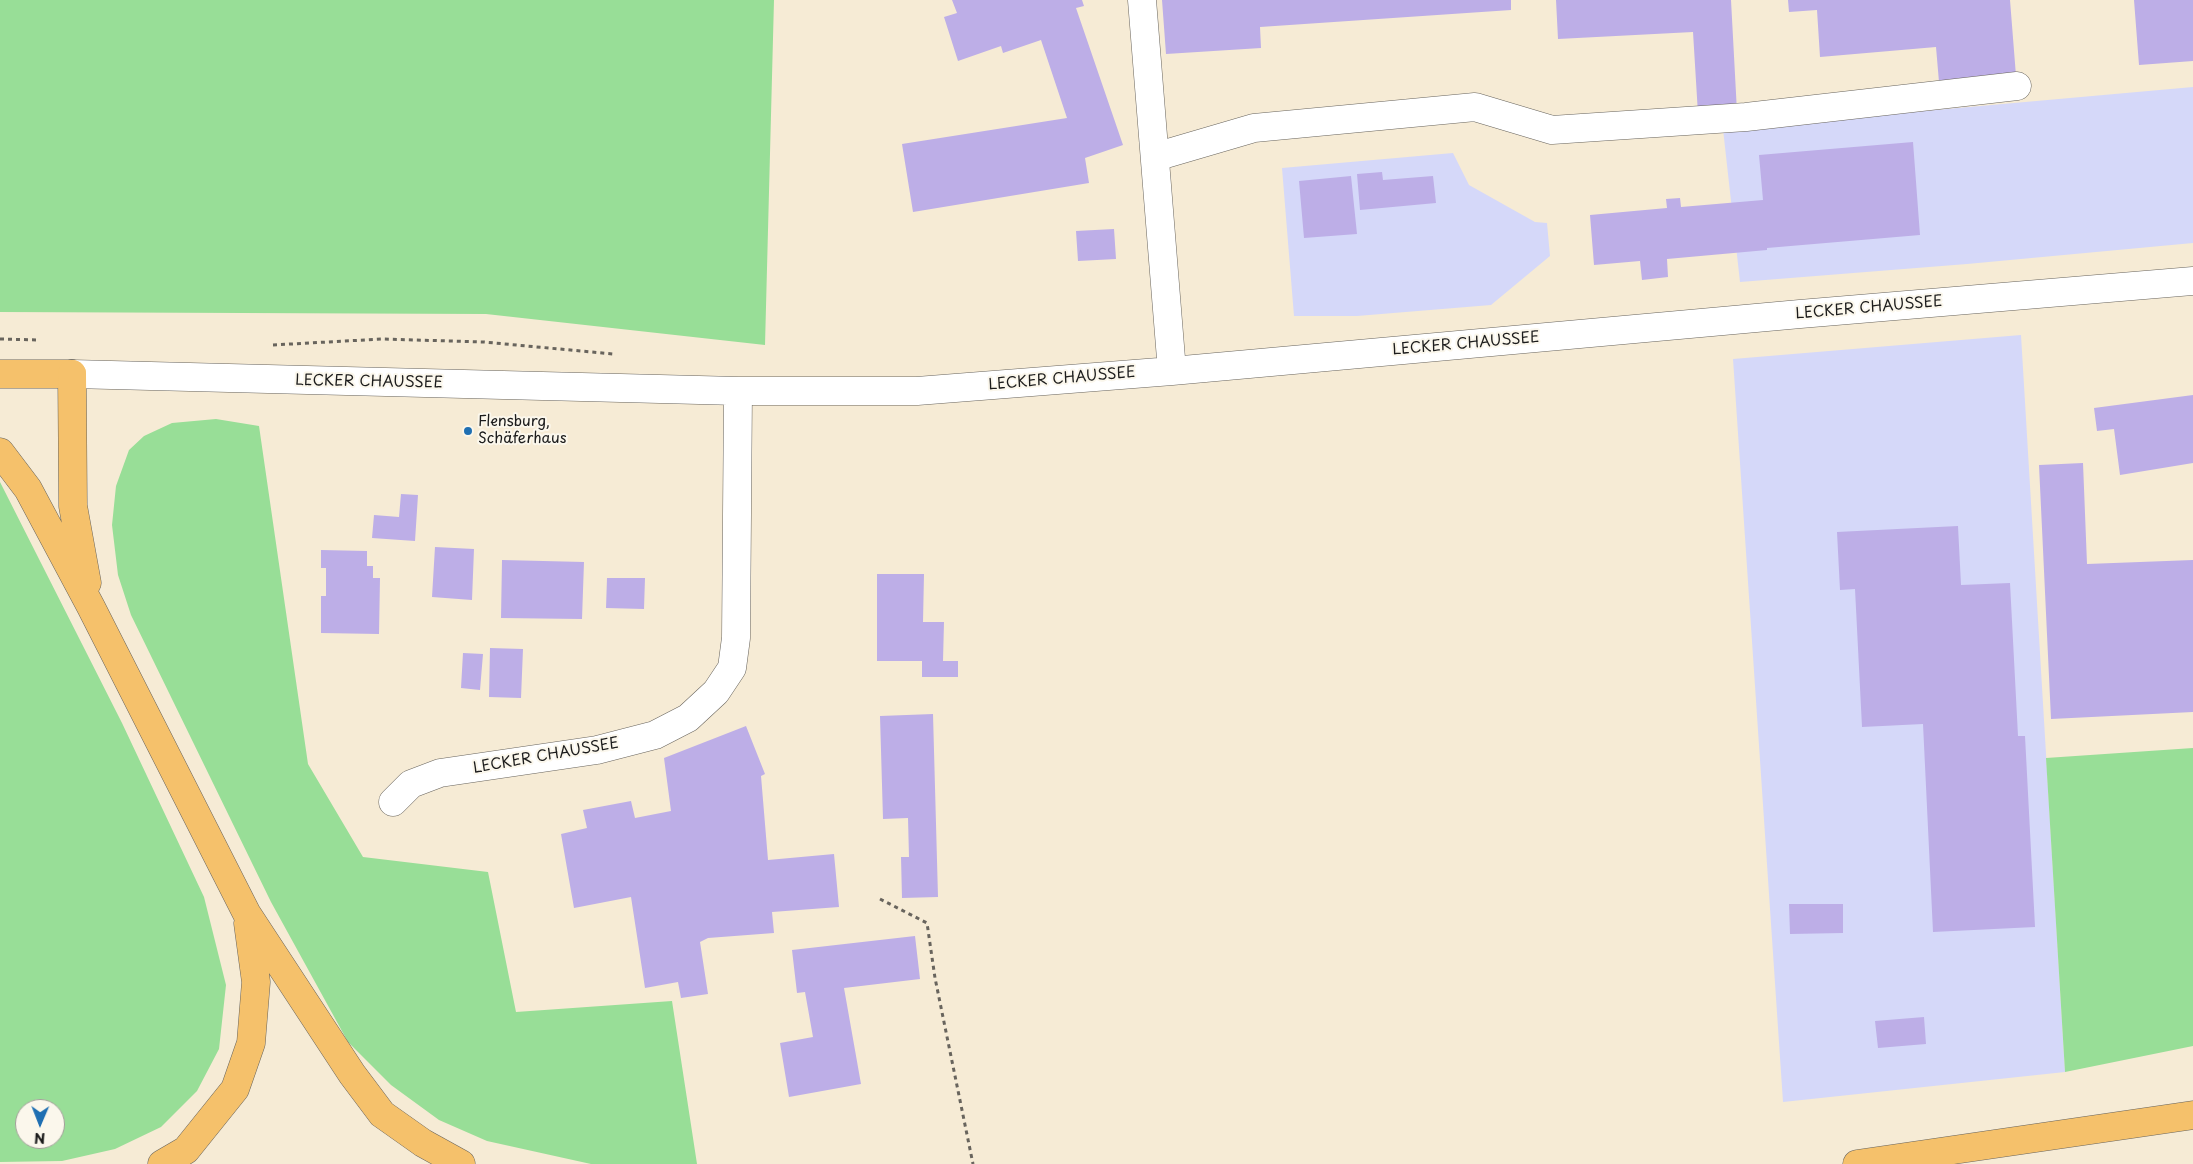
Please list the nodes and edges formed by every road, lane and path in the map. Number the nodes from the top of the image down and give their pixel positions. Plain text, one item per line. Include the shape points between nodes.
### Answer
1 (1142, 0) edge
2 (2017, 86) dead end
3 (1155, 157) junction
4 (2193, 281) edge
5 (0, 338) edge
6 (48, 340) dead end
7 (268, 345) dead end
8 (618, 354) dead end
9 (1172, 371) junction
10 (0, 374) edge
11 (72, 374) junction
12 (738, 390) junction
13 (0, 452) edge
14 (91, 607) junction
15 (393, 802) dead end
16 (880, 899) dead end
17 (247, 914) junction
18 (2193, 1115) edge
19 (162, 1164) edge
20 (461, 1164) edge
21 (973, 1164) edge
22 (1857, 1164) edge

1 - 3 street
2 - 3 street via 1746,117 1552,130 1475,107 1254,128
3 - 9 street
4 - 9 street, LECKER CHAUSSEE
5 - 6 path
7 - 8 path via 382,339 484,342
9 - 12 street, LECKER CHAUSSEE via 917,391
10 - 11 main road, LECKER CHAUSSEE
11 - 12 street, LECKER CHAUSSEE
11 - 14 main road via 73,506
12 - 15 street, LECKER CHAUSSEE via 736,638 732,668 716,692 688,718 655,735 597,750 440,773 411,784
13 - 14 main road via 28,489
14 - 17 main road
16 - 21 path via 928,923 935,978
17 - 19 main road via 256,982 251,1043 235,1089 186,1150
17 - 20 main road via 382,1114 423,1143
18 - 22 main road

